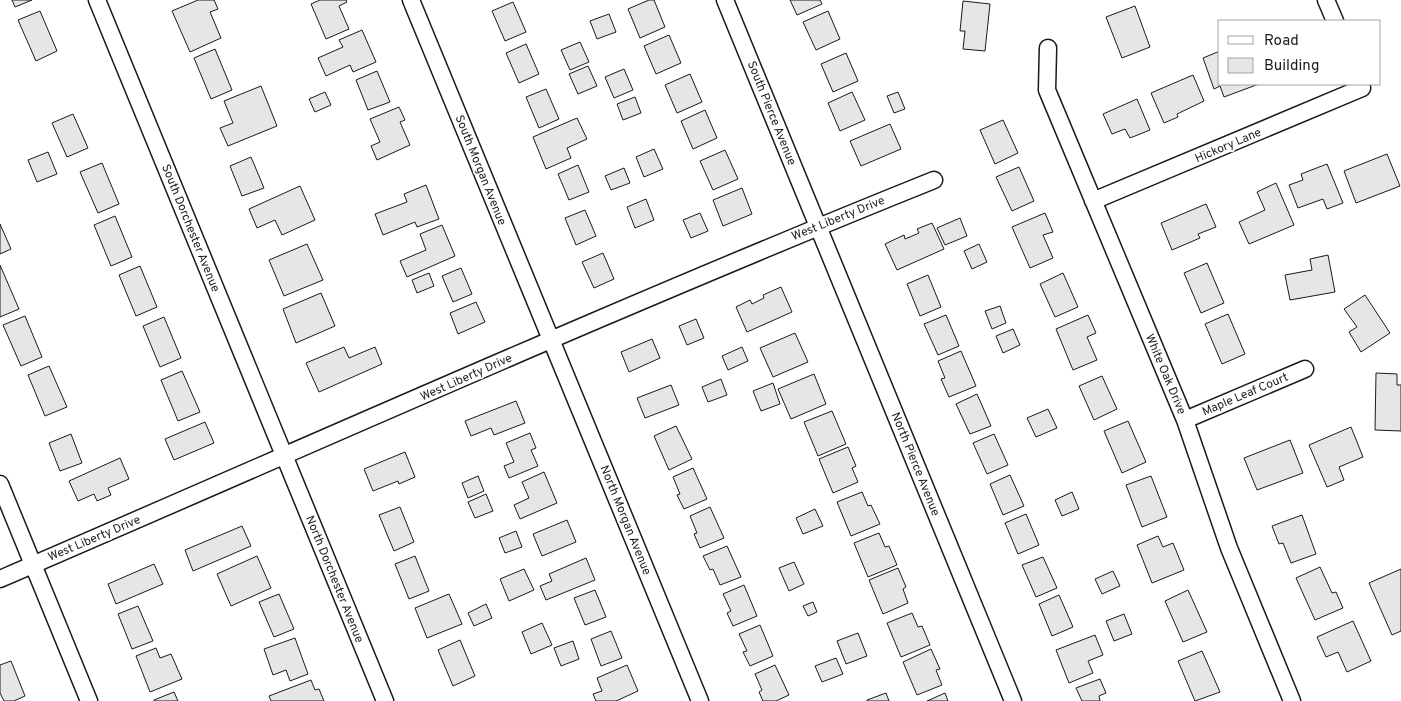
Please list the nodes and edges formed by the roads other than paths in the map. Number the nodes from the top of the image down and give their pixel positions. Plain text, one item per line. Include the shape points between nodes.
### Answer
1 (97, 0) edge
2 (411, 0) edge
3 (726, 0) edge
4 (1326, 0) edge
5 (1335, 20) edge
6 (1048, 48) dead end
7 (1361, 86) edge
8 (934, 180) dead end
9 (1093, 201) junction
10 (819, 226) junction
11 (552, 339) junction
12 (1305, 369) dead end
13 (1185, 420) junction
14 (285, 456) junction
15 (0, 484) edge
16 (33, 564) junction
17 (0, 579) edge
18 (89, 701) edge
19 (384, 701) edge
20 (700, 701) edge
21 (1013, 701) edge
22 (1292, 701) edge

1 - 14 street, South Dorchester Avenue
2 - 11 street, South Morgan Avenue
3 - 10 street, South Pierce Avenue
4 - 5 street
6 - 9 street, White Oak Drive via 1047,90
7 - 9 street, Hickory Lane
8 - 10 street, West Liberty Drive
9 - 13 street, White Oak Drive
10 - 11 street, West Liberty Drive
10 - 21 street, North Pierce Avenue
11 - 14 street, West Liberty Drive
11 - 20 street, North Morgan Avenue
12 - 13 street, Maple Leaf Court
13 - 22 street, White Oak Drive via 1230,548
14 - 16 street, West Liberty Drive
14 - 19 street, North Dorchester Avenue
15 - 16 street
16 - 17 street, West Liberty Drive
16 - 18 street

